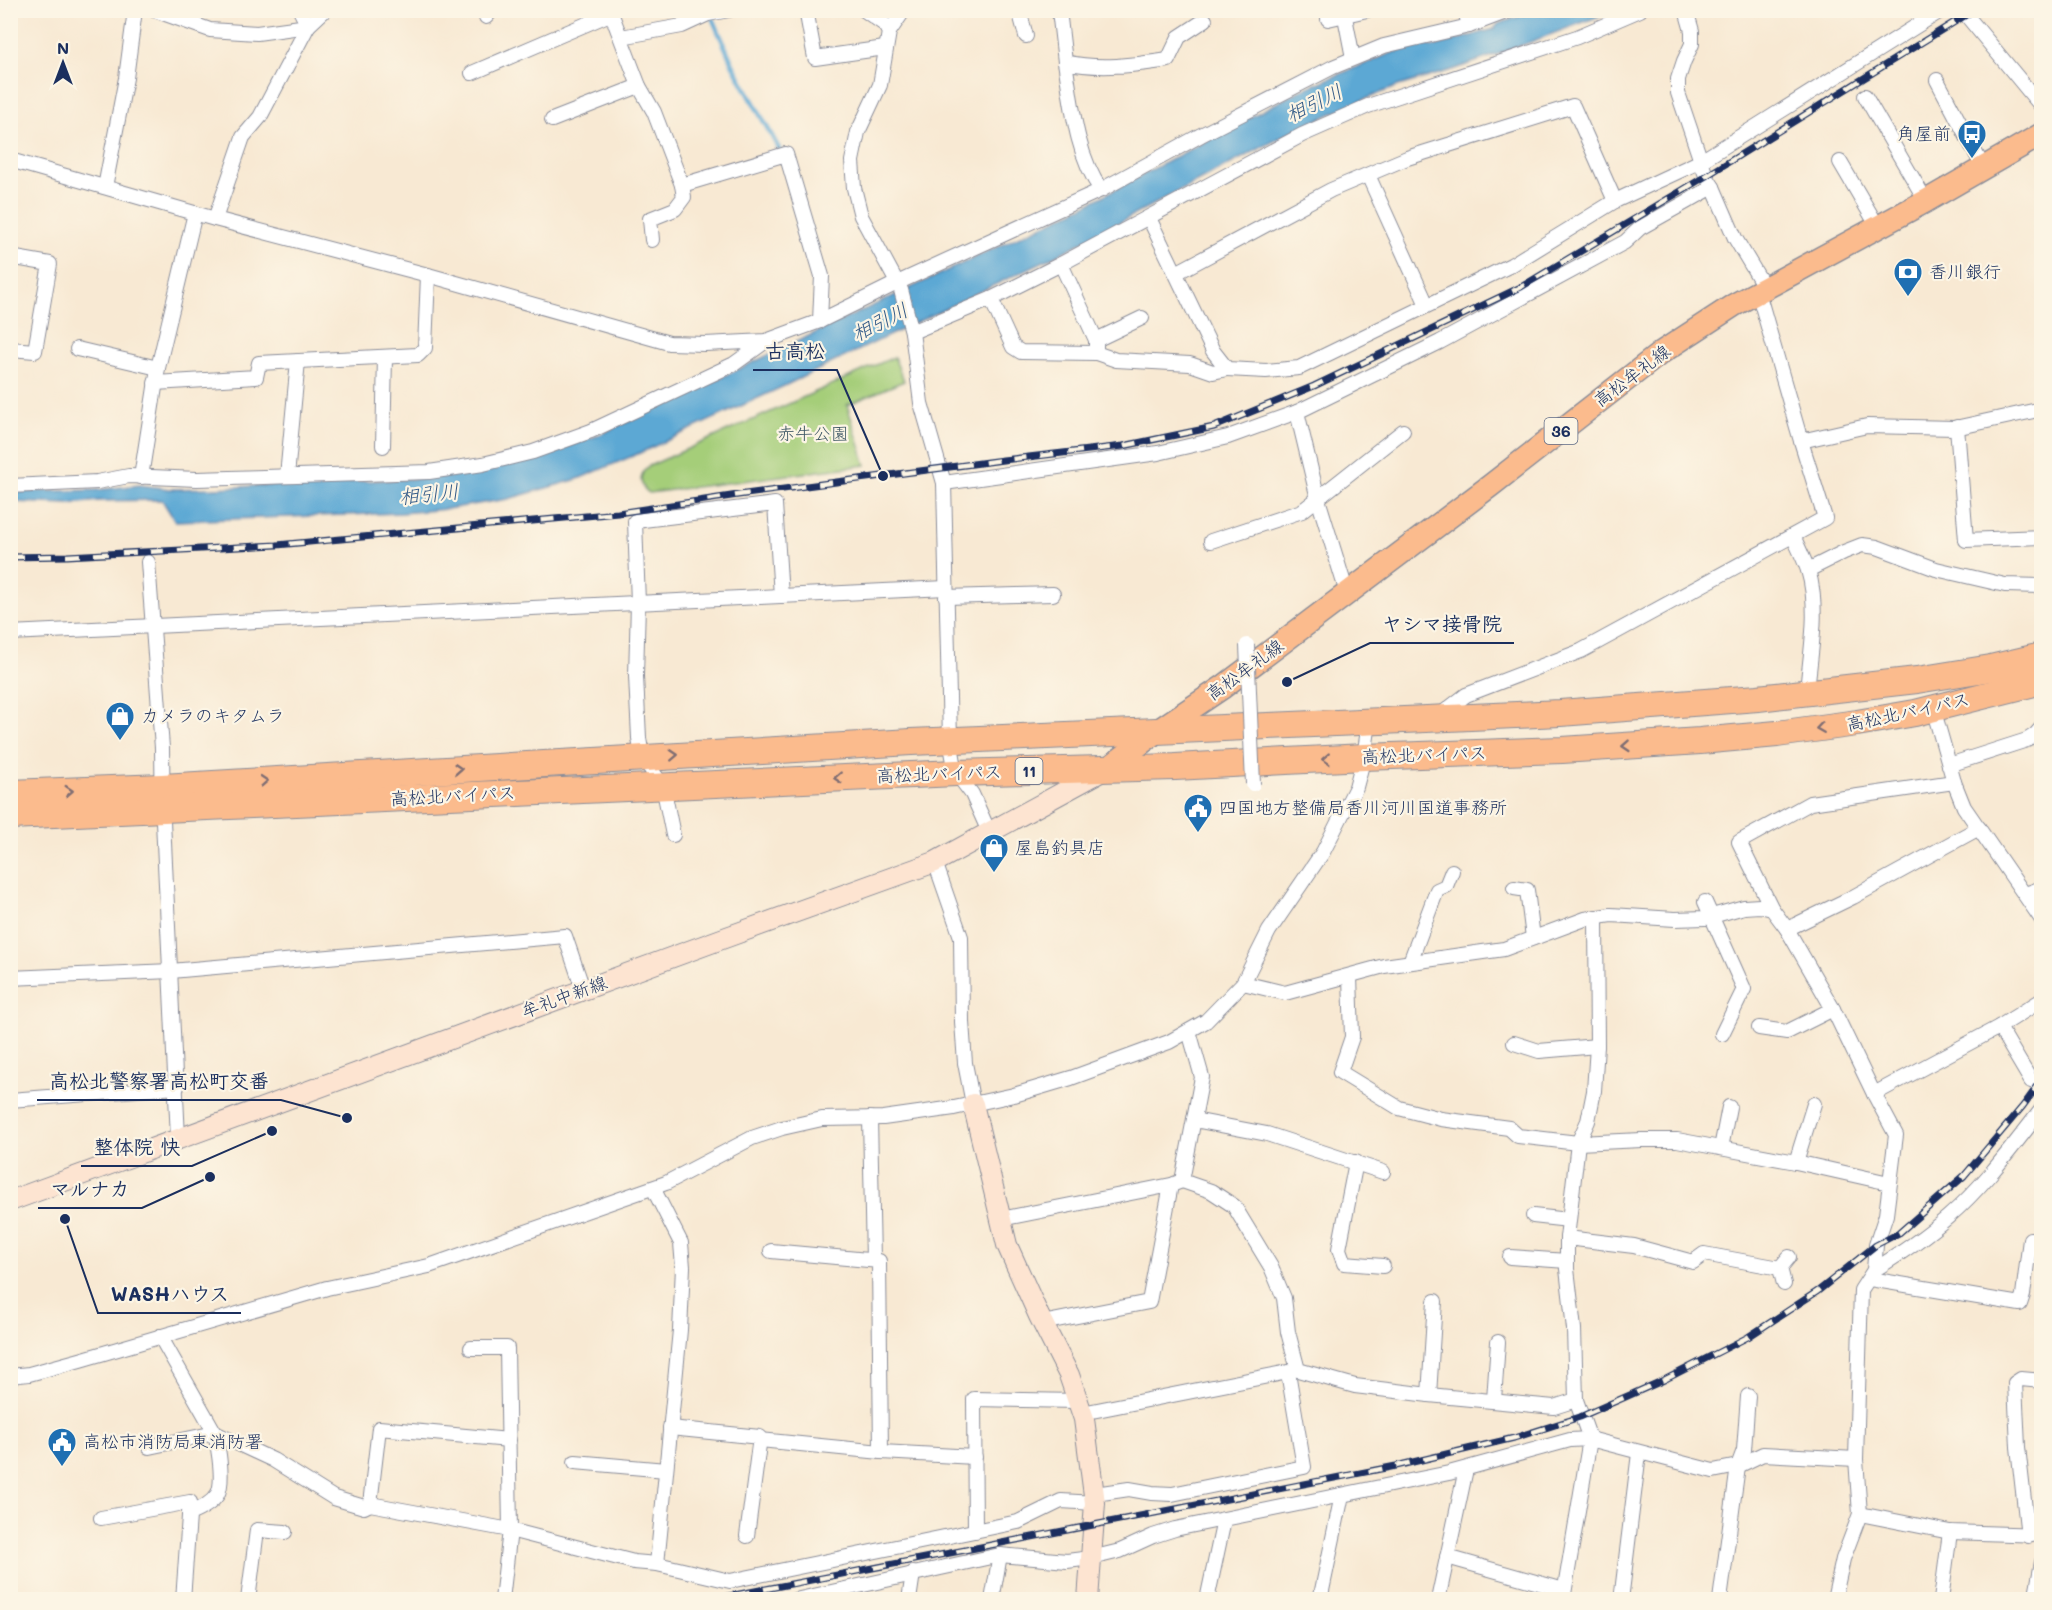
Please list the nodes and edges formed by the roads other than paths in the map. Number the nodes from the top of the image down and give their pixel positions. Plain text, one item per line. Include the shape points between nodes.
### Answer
1 (135, 10) edge
2 (154, 10) edge
3 (300, 10) edge
4 (325, 10) edge
5 (729, 10) edge
6 (864, 10) edge
7 (904, 10) edge
8 (1019, 10) edge
9 (1367, 10) edge
10 (1465, 10) edge
11 (1511, 10) edge
12 (1640, 10) edge
13 (1686, 10) edge
14 (1942, 10) edge
15 (1962, 10) edge
16 (610, 12) edge
17 (1062, 14) edge
18 (807, 15) dead end
19 (1345, 16) junction
20 (1205, 20) dead end
21 (1328, 20) dead end
22 (308, 26) junction
23 (1469, 26) junction
24 (889, 32) junction
25 (1026, 36) dead end
26 (621, 37) junction
27 (885, 48) junction
28 (1353, 58) junction
29 (1065, 62) junction
30 (472, 73) dead end
31 (1937, 80) dead end
32 (639, 86) junction
33 (1865, 96) dead end
34 (2042, 107) edge
35 (552, 120) dead end
36 (2042, 134) edge
37 (10, 160) edge
38 (1701, 161) junction
39 (1840, 162) dead end
40 (1983, 167) junction
41 (1368, 175) junction
42 (682, 185) junction
43 (105, 187) junction
44 (1713, 187) junction
45 (1101, 190) junction
46 (1615, 201) junction
47 (1926, 201) junction
48 (195, 213) junction
49 (1149, 218) junction
50 (215, 219) junction
51 (1878, 227) junction
52 (652, 240) dead end
53 (10, 257) edge
54 (1061, 264) junction
55 (1176, 273) junction
56 (428, 275) junction
57 (899, 286) junction
58 (1762, 290) junction
59 (991, 299) junction
60 (1427, 305) junction
61 (1142, 318) dead end
62 (820, 321) junction
63 (911, 328) junction
64 (766, 341) junction
65 (1096, 346) junction
66 (10, 349) edge
67 (77, 349) dead end
68 (385, 357) junction
69 (298, 361) junction
70 (158, 368) junction
71 (1227, 369) junction
72 (155, 383) junction
73 (2042, 409) edge
74 (1297, 412) junction
75 (1957, 428) junction
76 (1403, 431) dead end
77 (1801, 441) junction
78 (383, 446) dead end
79 (287, 476) junction
80 (141, 477) junction
81 (944, 483) junction
82 (10, 486) edge
83 (1318, 499) junction
84 (1793, 536) junction
85 (2042, 537) edge
86 (1211, 541) dead end
87 (148, 562) dead end
88 (1808, 570) junction
89 (2042, 586) edge
90 (946, 592) junction
91 (1347, 593) junction
92 (1053, 594) dead end
93 (781, 596) junction
94 (638, 603) junction
95 (153, 626) junction
96 (10, 633) edge
97 (1247, 645) dead end
98 (2042, 656) edge
99 (2042, 681) edge
100 (1807, 692) junction
101 (1933, 708) junction
102 (1434, 720) junction
103 (1369, 723) junction
104 (2042, 727) edge
105 (1156, 732) junction
106 (950, 740) junction
107 (642, 757) junction
108 (1364, 757) junction
109 (1949, 765) junction
110 (1107, 769) junction
111 (956, 773) junction
112 (1953, 782) junction
113 (1253, 784) dead end
114 (663, 786) junction
115 (10, 793) edge
116 (162, 798) junction
117 (10, 816) edge
118 (1980, 828) junction
119 (989, 832) junction
120 (673, 835) dead end
121 (935, 862) junction
122 (1452, 871) dead end
123 (1514, 888) dead end
124 (2042, 888) edge
125 (2025, 894) junction
126 (1705, 902) dead end
127 (1772, 909) junction
128 (1712, 916) junction
129 (1596, 917) junction
130 (2042, 920) edge
131 (1787, 929) junction
132 (1533, 938) junction
133 (1410, 962) junction
134 (171, 971) junction
135 (1350, 976) junction
136 (10, 978) edge
137 (1243, 983) junction
138 (583, 989) junction
139 (2042, 1000) edge
140 (1833, 1009) junction
141 (1999, 1027) junction
142 (1759, 1028) dead end
143 (1189, 1031) junction
144 (1722, 1034) dead end
145 (1514, 1043) dead end
146 (1597, 1046) junction
147 (2031, 1081) dead end
148 (177, 1087) junction
149 (1874, 1094) junction
150 (10, 1100) edge
151 (973, 1104) junction
152 (1814, 1104) dead end
153 (1729, 1107) dead end
154 (2042, 1109) edge
155 (870, 1118) junction
156 (1194, 1120) junction
157 (178, 1138) junction
158 (1578, 1143) junction
159 (1721, 1148) junction
160 (1356, 1162) junction
161 (1796, 1162) junction
162 (1383, 1172) dead end
163 (1177, 1183) junction
164 (1889, 1183) junction
165 (653, 1188) junction
166 (10, 1201) edge
167 (1533, 1216) dead end
168 (1001, 1219) junction
169 (1569, 1220) junction
170 (1567, 1238) junction
171 (2042, 1241) edge
172 (771, 1251) dead end
173 (1510, 1257) dead end
174 (873, 1260) junction
175 (1567, 1261) junction
176 (1383, 1266) dead end
177 (1872, 1274) junction
178 (1784, 1284) dead end
179 (1435, 1301) dead end
180 (1042, 1323) junction
181 (160, 1336) junction
182 (1498, 1342) dead end
183 (471, 1348) dead end
184 (1293, 1371) junction
185 (10, 1376) edge
186 (2042, 1381) edge
187 (1429, 1395) junction
188 (1748, 1396) dead end
189 (1494, 1400) junction
190 (1575, 1400) junction
191 (1080, 1407) junction
192 (670, 1428) junction
193 (215, 1433) junction
194 (1590, 1439) junction
195 (509, 1440) junction
196 (760, 1440) junction
197 (149, 1447) dead end
198 (881, 1452) junction
199 (1639, 1453) junction
200 (975, 1457) junction
201 (1856, 1459) junction
202 (576, 1462) dead end
203 (1738, 1466) junction
204 (1466, 1469) junction
205 (666, 1470) junction
206 (1342, 1495) junction
207 (1095, 1499) junction
208 (370, 1504) junction
209 (189, 1514) junction
210 (1860, 1514) junction
211 (101, 1518) dead end
212 (1224, 1520) junction
213 (510, 1530) junction
214 (975, 1531) junction
215 (285, 1532) dead end
216 (1950, 1532) junction
217 (2035, 1535) edge
218 (747, 1536) dead end
219 (1000, 1555) junction
220 (1447, 1557) junction
221 (1091, 1558) junction
222 (2042, 1562) edge
223 (657, 1564) junction
224 (913, 1573) junction
225 (1563, 1595) edge
226 (183, 1599) edge
227 (248, 1599) edge
228 (502, 1599) edge
229 (795, 1599) edge
230 (909, 1599) edge
231 (992, 1599) edge
232 (1088, 1599) edge
233 (1207, 1599) edge
234 (1320, 1599) edge
235 (1438, 1599) edge
236 (1621, 1599) edge
237 (1720, 1599) edge
238 (1834, 1599) edge
239 (1941, 1599) edge
240 (2035, 1599) edge

1 - 43 street
2 - 22 street via 210,30 257,33
3 - 22 street
4 - 22 street
5 - 26 street via 682,26
6 - 24 street
7 - 24 street
8 - 25 street
9 - 19 street
10 - 23 street
11 - 23 street
12 - 49 street via 1577,37 1368,106 1302,135
13 - 38 street via 1692,44 1678,79 1678,93
14 - 38 street
15 - 34 street
16 - 26 street
16 - 30 street
17 - 29 street
18 - 27 street via 815,58
19 - 21 street
19 - 28 street
20 - 29 street via 1179,37 1168,60 1133,65
22 - 50 street via 260,117 243,137
23 - 28 street via 1384,46
24 - 27 street
26 - 32 street
27 - 57 street via 880,85 858,132 852,161 861,216
28 - 45 street
29 - 45 street via 1074,118 1090,174
31 - 40 street
32 - 35 street
32 - 42 street via 654,112
33 - 47 street
36 - 40 main road, 高松牟礼線 / 36
37 - 43 street
38 - 44 street
38 - 46 street
39 - 51 street
40 - 47 main road, 高松牟礼線 / 36
41 - 46 street via 1407,158 1573,106
41 - 55 street via 1331,190
41 - 60 street
42 - 52 street via 684,197 675,209 650,219
42 - 62 street via 786,154 822,276
43 - 48 street
44 - 58 street
44 - 74 street via 1640,228 1625,242 1440,342
45 - 57 street
46 - 60 street via 1511,265
47 - 51 main road, 高松牟礼線 / 36
48 - 50 street
48 - 70 street
49 - 54 street
49 - 55 street
50 - 56 street
51 - 58 main road, 高松牟礼線 / 36
53 - 66 street via 50,264 35,351
54 - 59 street
54 - 65 street
55 - 71 street via 1213,351
56 - 64 street via 669,343
56 - 68 street via 425,348 418,356
57 - 62 street
57 - 63 street
58 - 77 street
58 - 91 main road, 高松牟礼線 / 36 via 1662,352
59 - 63 street
59 - 65 street via 1013,347 1021,352
60 - 71 street via 1299,368
61 - 65 street
62 - 64 street
63 - 81 street via 921,403
64 - 79 street via 734,364 591,431 533,452 429,472
65 - 71 street via 1116,360 1190,364 1213,372
67 - 70 street
68 - 69 street
68 - 78 street
69 - 72 street via 259,363 255,377
69 - 79 street
70 - 72 street
72 - 80 street
73 - 75 street
74 - 81 street via 1228,437 1158,453
74 - 83 street
75 - 77 street via 1867,426
75 - 85 street via 1966,540
76 - 83 street
77 - 84 street via 1825,518
79 - 80 street
80 - 82 street
81 - 90 street
83 - 86 street via 1302,512
83 - 91 street
84 - 88 street
84 - 102 street via 1581,651 1466,695
87 - 95 street
88 - 89 street via 1862,545 1994,583
88 - 100 street via 1813,620
90 - 92 street
90 - 93 street
90 - 106 street
91 - 105 main road, 高松牟礼線 / 36 via 1223,687
93 - 94 street
93 - 94 street via 775,504 635,521
94 - 95 street
94 - 107 street via 636,676
95 - 96 street
95 - 116 street
97 - 113 street, bridge
98 - 100 highway, 高松北バイパス / 11 via 1917,680
99 - 101 highway, 高松北バイパス / 11
100 - 102 highway, 高松北バイパス / 11
101 -> 108 highway, 高松北バイパス / 11 via 1857,723 1700,741
101 - 109 street
102 - 103 highway, 高松北バイパス / 11
103 - 105 highway, 高松北バイパス / 11
103 - 108 street
104 - 109 street via 2027,740
105 - 106 highway, 高松北バイパス / 11
105 - 110 main road, 高松牟礼線 / 36
107 -> 106 highway, 高松北バイパス / 11
106 - 111 street
107 - 114 street
116 -> 107 highway, 高松北バイパス / 11
108 -> 110 highway, 高松北バイパス / 11
108 - 137 street via 1356,787 1323,852 1269,931
109 - 112 street
110 - 111 highway, 高松北バイパス / 11
110 - 119 main road, 牟礼中新線
111 -> 114 highway, 高松北バイパス / 11
111 - 119 street via 972,794
112 - 118 street via 1964,807
112 - 127 street via 1810,803 1739,842
114 - 116 highway, 高松北バイパス / 11
114 - 120 street
115 -> 116 highway, 高松北バイパス / 11
116 - 117 highway, 高松北バイパス / 11
116 - 134 street
118 - 125 street
118 - 131 street
119 - 121 main road, 牟礼中新線
121 - 138 main road, 牟礼中新線
121 - 151 street via 961,937 962,1022
122 - 133 street via 1446,886 1437,890 1432,900
123 - 132 street via 1527,890
124 - 125 street
125 - 130 street
126 - 128 street
127 - 128 street via 1744,907
127 - 131 street
128 - 129 street
128 - 144 street via 1744,989
129 - 132 street
129 - 146 street
131 - 140 street
132 - 133 street via 1474,955
133 - 135 street
134 - 136 street
134 - 138 street via 565,936
134 - 148 street
135 - 137 street via 1285,993
135 - 158 street via 1352,1037 1340,1072 1399,1108 1441,1119 1509,1128 1518,1136
137 - 143 street via 1206,1021
138 - 157 main road, 牟礼中新線
139 - 141 street
140 - 142 street via 1787,1032
140 - 149 street
141 - 147 street
141 - 149 street
143 - 151 street via 1071,1078
143 - 156 street via 1202,1077
145 - 146 street via 1539,1051
146 - 158 street via 1594,1091 1588,1121
148 - 150 street
148 - 157 street
149 - 164 street via 1896,1135
151 - 155 street
151 - 168 main road
152 - 161 street
153 - 159 street
154 - 177 street via 1993,1171 1949,1216
155 - 165 street via 822,1119 782,1128 752,1138
155 - 174 street
156 - 160 street via 1267,1134
156 - 163 street
157 - 166 main road, 牟礼中新線
158 - 159 street via 1677,1140
158 - 169 street
159 - 161 street
160 - 162 street
160 - 176 street via 1339,1249 1344,1263
161 - 164 street
163 - 168 street
163 - 180 street via 1149,1302
163 - 184 street via 1211,1191 1234,1206 1271,1267 1284,1298
164 - 177 street
165 - 181 street via 429,1266 327,1288
165 - 192 street via 681,1243 680,1330
167 - 169 street
168 - 180 main road via 1007,1245
169 - 170 street
170 - 175 street
170 - 178 street via 1634,1246 1693,1262 1704,1254 1785,1262
171 - 177 street via 2030,1239 2020,1304
172 - 174 street
173 - 175 street
174 - 198 street via 879,1261
175 - 190 street via 1574,1329
177 - 201 street via 1861,1290
179 - 187 street
180 - 191 main road via 1069,1375
181 - 185 street
181 - 193 street
182 - 189 street
183 - 195 street via 507,1348
184 - 187 street via 1355,1386
184 - 191 street
184 - 207 street via 1304,1467 1172,1494 1129,1489
186 - 217 street via 2021,1379 2015,1383 2018,1447
187 - 189 street
188 - 203 street via 1744,1450
189 - 190 street via 1554,1407
190 - 194 street
191 - 200 street via 974,1399
191 - 207 main road
192 - 196 street
192 - 205 street
193 - 197 street
193 - 208 street via 273,1460 334,1498 364,1507
193 - 209 street via 220,1487 201,1509
194 - 199 street
194 - 204 street via 1570,1440
194 - 225 street
195 - 208 street via 379,1428
195 - 213 street
196 - 198 street
196 - 218 street
198 - 200 street
199 - 203 street via 1713,1471
199 - 236 street
200 - 214 street
201 - 203 street via 1763,1454
201 - 210 street
202 - 205 street
203 - 237 street
204 - 206 street
204 - 220 street
205 - 223 street
206 - 212 street
206 - 234 street
207 - 214 street via 1061,1501 1018,1522
207 - 221 main road
208 - 213 street
209 - 211 street via 190,1502
209 - 226 street
210 - 216 street
210 - 238 street via 1843,1559
212 - 221 street via 1175,1529
212 - 233 street
213 - 223 street via 634,1562
213 - 228 street
214 - 223 street via 730,1581
215 - 227 street via 257,1530
216 - 217 street
216 - 239 street
219 - 221 street via 1067,1561
219 - 224 street
219 - 231 street
220 - 225 street
220 - 235 street
221 - 232 main road
222 - 240 street
224 - 229 street
224 - 230 street

